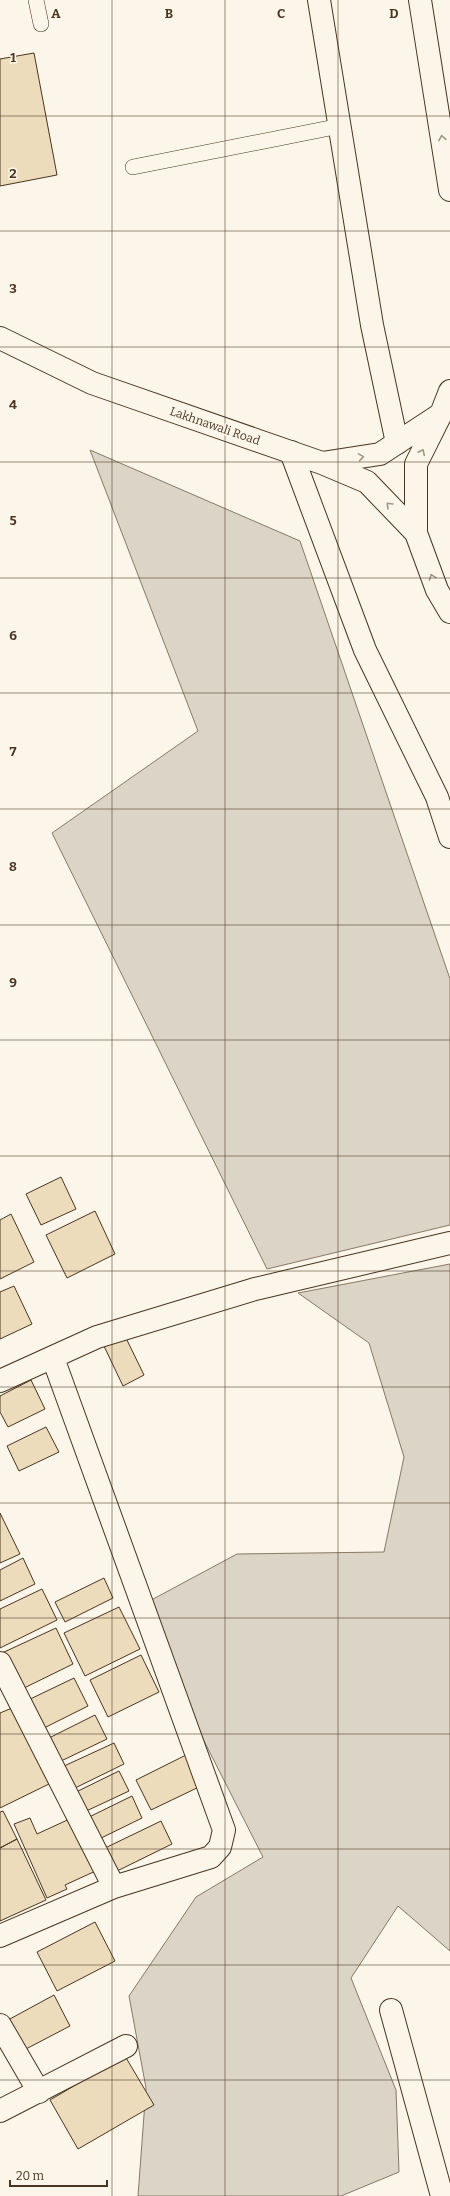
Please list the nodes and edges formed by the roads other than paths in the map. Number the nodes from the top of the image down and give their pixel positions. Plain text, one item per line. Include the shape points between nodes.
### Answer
1 (36, 0) edge
2 (319, 0) edge
3 (420, 0) edge
4 (41, 24) dead end
5 (340, 126) junction
6 (133, 168) dead end
7 (450, 190) edge
8 (0, 338) edge
9 (450, 391) edge
10 (445, 410) edge
11 (397, 443) junction
12 (292, 452) junction
13 (322, 463) junction
14 (416, 533) junction
15 (450, 612) edge
16 (450, 837) edge
17 (450, 1243) edge
18 (53, 1358) junction
19 (0, 1381) edge
20 (0, 1663) edge
21 (114, 1887) junction
22 (0, 1936) edge
23 (391, 2010) dead end
24 (0, 2025) edge
25 (126, 2046) dead end
26 (39, 2092) junction
27 (0, 2111) edge
28 (442, 2196) edge

1 - 4 lane
2 - 5 street
7 -> 3 street
5 - 6 lane
5 - 11 street via 372,325
8 - 12 street, Lakhnawali Road via 92,383
9 - 10 street
10 - 11 street
14 -> 10 street via 416,464
13 -> 11 street via 380,454
12 - 13 street, Lakhnawali Road
12 - 16 street via 366,650 437,797
14 -> 13 street, Lakhnawali Road via 367,482
15 -> 14 street via 437,590
17 - 18 street via 255,1290 97,1337
18 - 19 street
18 - 21 street via 224,1830 220,1847 211,1857
20 - 21 street
21 - 22 street
23 - 28 street
24 - 26 street
25 - 26 street
26 - 27 street

